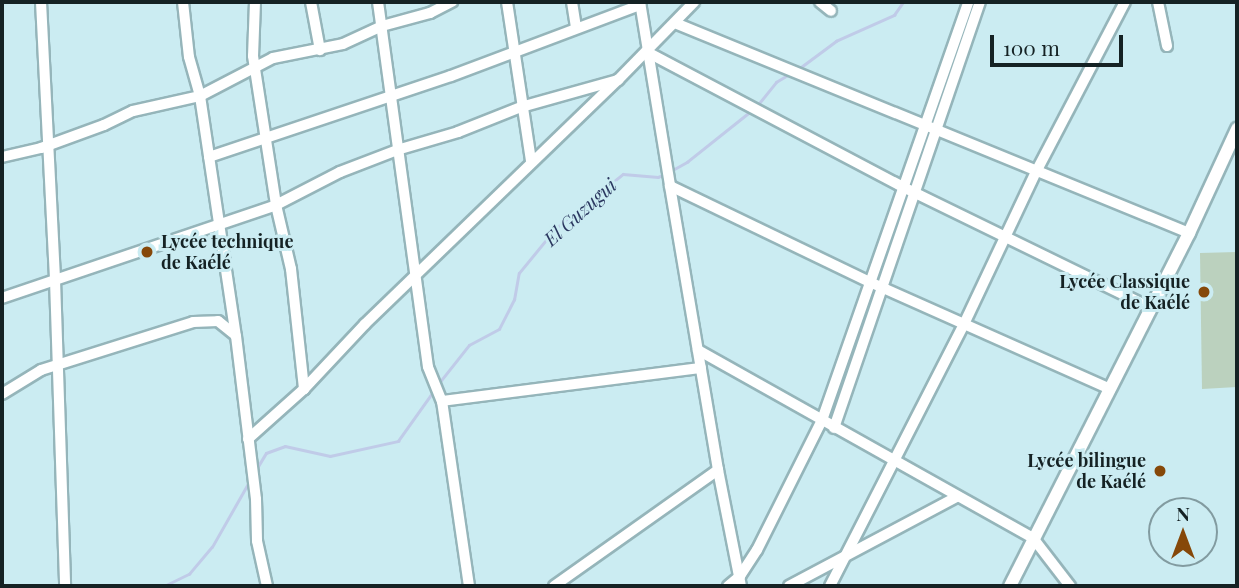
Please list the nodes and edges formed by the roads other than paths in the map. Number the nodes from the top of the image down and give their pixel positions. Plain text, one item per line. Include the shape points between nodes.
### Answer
1 (41, 2) edge
2 (183, 2) edge
3 (255, 2) edge
4 (312, 2) edge
5 (378, 2) edge
6 (452, 2) edge
7 (507, 2) edge
8 (572, 2) edge
9 (694, 2) edge
10 (820, 2) edge
11 (968, 2) edge
12 (980, 2) edge
13 (1125, 2) edge
14 (1158, 2) edge
15 (640, 3) edge
16 (831, 11) dead end
17 (675, 23) junction
18 (382, 26) junction
19 (576, 28) junction
20 (1167, 46) dead end
21 (320, 50) junction
22 (647, 52) junction
23 (512, 53) junction
24 (254, 65) junction
25 (618, 80) junction
26 (391, 95) junction
27 (200, 96) junction
28 (521, 107) junction
29 (923, 127) junction
30 (1237, 129) edge
31 (935, 132) junction
32 (265, 139) junction
33 (48, 145) junction
34 (397, 149) junction
35 (2, 157) edge
36 (209, 157) junction
37 (531, 160) junction
38 (1036, 172) junction
39 (670, 186) junction
40 (903, 187) junction
41 (915, 192) junction
42 (276, 205) junction
43 (217, 224) junction
44 (1189, 233) junction
45 (1007, 237) junction
46 (416, 275) junction
47 (55, 280) junction
48 (872, 283) junction
49 (883, 287) junction
50 (2, 298) edge
51 (1151, 308) junction
52 (964, 324) junction
53 (236, 336) junction
54 (698, 350) junction
55 (57, 366) junction
56 (701, 368) junction
57 (304, 389) junction
58 (1110, 389) junction
59 (2, 394) edge
60 (442, 401) junction
61 (822, 420) junction
62 (834, 428) junction
63 (248, 439) junction
64 (895, 461) junction
65 (718, 470) junction
66 (957, 496) junction
67 (1033, 538) junction
68 (846, 555) junction
69 (740, 581) edge
70 (65, 586) edge
71 (267, 586) edge
72 (469, 586) edge
73 (554, 586) edge
74 (728, 586) edge
75 (789, 586) edge
76 (831, 586) edge
77 (1010, 586) edge
78 (1070, 586) edge

1 - 33 street
2 - 27 street via 189,57
3 - 24 street
4 - 21 street
5 - 18 street
6 - 18 street
7 - 23 street
8 - 19 street
9 - 17 street
10 - 16 street
11 - 29 street
12 - 31 street
13 - 38 street
14 - 20 street
15 - 19 street
15 - 22 street
17 - 22 street
17 - 29 street
18 - 21 street
18 - 26 street
19 - 23 street
21 - 24 street
22 - 25 street
22 - 39 street
22 - 40 street
23 - 26 street
23 - 28 street
24 - 27 street
24 - 32 street
25 - 28 street
25 - 37 street
26 - 32 street
26 - 34 street
27 - 33 street via 133,111
27 - 36 street
28 - 34 street
28 - 37 street
29 - 31 street
29 - 40 street
30 - 44 main road
31 - 38 street
31 - 41 street
32 - 36 street
32 - 42 street
33 - 35 street
33 - 47 street
34 - 42 street
34 - 46 street
36 - 43 street
37 - 46 street
38 - 44 street
38 - 45 street
39 - 48 street
39 - 54 street
40 - 41 street
40 - 48 street
41 - 45 street
41 - 49 street
42 - 43 street
42 - 57 street via 290,269
43 - 47 street
43 - 53 street
44 - 51 main road
45 - 51 street
45 - 52 street
46 - 57 street
46 - 60 street via 428,367
47 - 50 street
47 - 55 street
48 - 49 street
48 - 61 street
49 - 52 street
49 - 62 street
51 - 58 main road
52 - 58 street
52 - 64 street
53 - 55 street via 209,319
53 - 63 street
54 - 56 street
54 - 61 street
55 - 59 street via 20,380
55 - 70 street
56 - 60 street
56 - 65 street
57 - 63 street
58 - 67 main road
60 - 72 street
61 - 62 street
61 - 69 street
62 - 64 street
63 - 71 street via 257,541
64 - 66 street
64 - 68 street
65 - 69 street
65 - 73 street
66 - 67 street
66 - 68 street
67 - 77 main road
67 - 78 street
68 - 75 street
68 - 76 street
69 - 74 street

